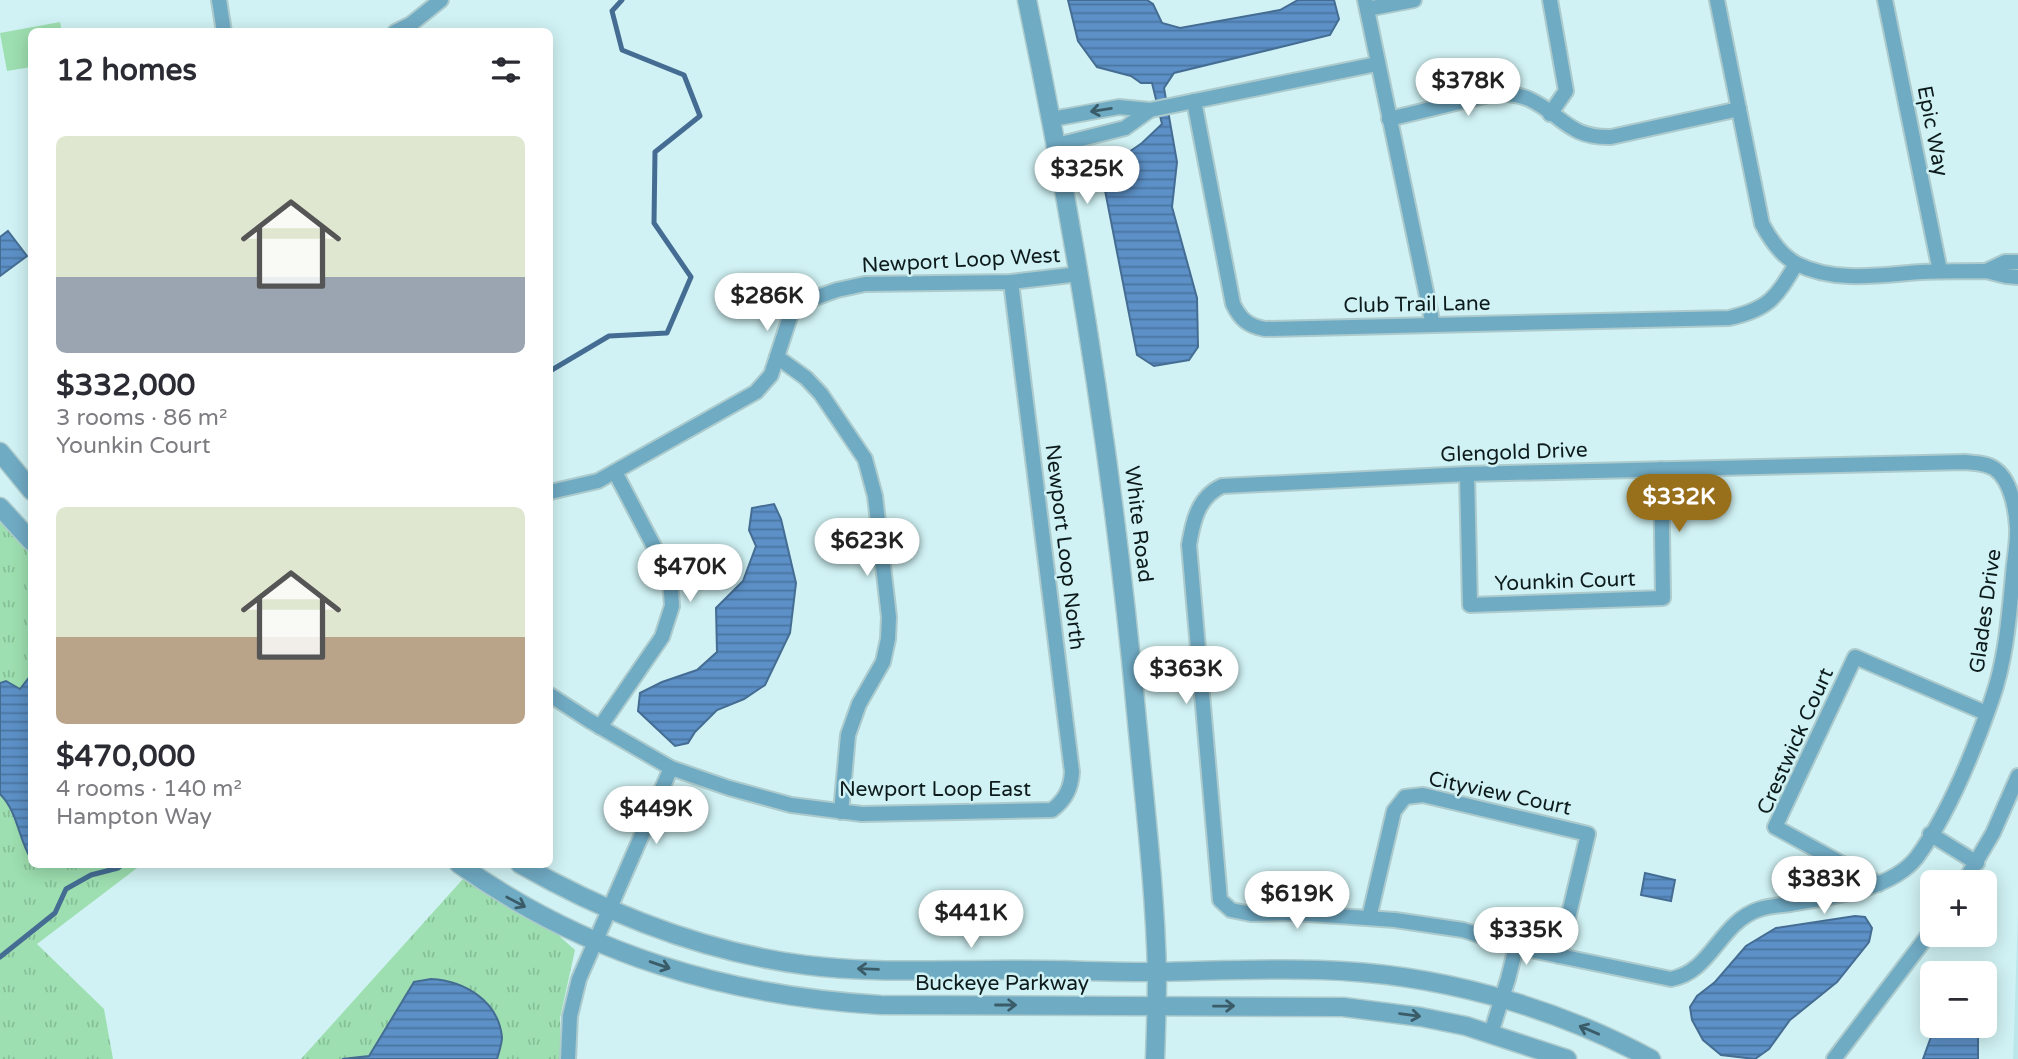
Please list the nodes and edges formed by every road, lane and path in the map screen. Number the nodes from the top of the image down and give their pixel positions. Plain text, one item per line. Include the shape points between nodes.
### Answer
1 (219, 0) edge
2 (441, 0) edge
3 (1027, 0) edge
4 (1414, 0) edge
5 (1550, 0) edge
6 (1717, 0) edge
7 (1885, 0) edge
8 (1366, 5) edge
9 (223, 28) edge
10 (403, 28) edge
11 (1377, 64) junction
12 (1194, 101) junction
13 (1739, 109) junction
14 (1150, 110) junction
15 (1550, 114) junction
16 (1389, 118) junction
17 (1052, 119) junction
18 (1057, 145) junction
19 (2018, 262) edge
20 (1796, 264) junction
21 (1940, 271) junction
22 (1986, 271) junction
23 (1079, 274) junction
24 (2018, 277) edge
25 (1011, 282) junction
26 (1433, 325) junction
27 (777, 357) junction
28 (0, 452) edge
29 (1661, 469) junction
30 (1995, 469) joint
31 (615, 472) junction
32 (1467, 474) junction
33 (28, 486) edge
34 (553, 491) edge
35 (0, 507) edge
36 (28, 538) edge
37 (553, 697) edge
38 (1986, 713) junction
39 (600, 727) junction
40 (671, 768) junction
41 (2018, 776) edge
42 (1052, 810) joint
43 (841, 812) junction
44 (1930, 834) junction
45 (1977, 863) junction
46 (465, 868) edge
47 (527, 868) edge
48 (1973, 870) edge
49 (1880, 884) junction
50 (609, 911) junction
51 (1369, 918) junction
52 (595, 943) junction
53 (1920, 946) edge
54 (1516, 947) junction
55 (1559, 956) junction
56 (1157, 972) junction
57 (1502, 999) junction
58 (1156, 1006) junction
59 (1491, 1033) junction
60 (569, 1059) edge
61 (1156, 1059) edge
62 (1567, 1059) edge
63 (1651, 1059) edge
64 (1834, 1059) edge

1 - 9 street
2 - 10 street
3 - 17 street, White Road
4 - 8 street
5 - 15 street via 1566,91
6 - 13 street
7 - 21 street, Epic Way
8 - 11 street
11 - 12 street
11 - 16 street
12 - 14 street
12 - 26 street, Club Trail Lane via 1233,304 1245,323 1265,329
13 - 15 street via 1593,138
13 - 20 street via 1762,224 1771,241
14 -> 17 street via 1119,107
14 - 18 street via 1125,128
15 - 16 street via 1515,94 1497,93
16 - 26 street
17 - 18 street, White Road
18 - 23 street, White Road
19 - 22 street via 2005,262
20 - 21 street via 1847,276
20 - 26 street, Club Trail Lane via 1769,303 1729,318
21 - 22 street
22 - 24 street
23 - 25 street, Newport Loop West
23 - 56 street, White Road via 1124,582
25 - 27 street, Newport Loop West via 865,284 837,290 812,299 791,314
25 - 42 street, Newport Loop North via 1072,772 1065,797
27 - 31 street, Newport Loop West via 771,374 756,392
27 - 43 street via 821,394 864,459 875,496 888,639 883,662 848,735
28 - 33 street
29 - 30 street, Glengold Drive via 1965,462
29 - 32 street, Glengold Drive
29 - 32 street, Younkin Court via 1663,598 1470,605
30 - 38 street, Glades Drive via 2008,487 2017,530 2006,641
31 - 34 street, Newport Loop West via 598,481
31 - 39 street via 670,577 672,606 662,637
32 - 51 street, Glengold Drive via 1222,486 1206,497 1194,517 1189,545 1220,900 1231,910 1251,914
35 - 36 street
37 - 39 street, Newport Loop East
38 - 44 street, Glades Drive via 1951,800
38 - 49 street, Crestwick Court via 1855,657 1776,827
39 - 40 street, Newport Loop East
40 - 43 street, Newport Loop East via 790,805
40 - 50 street
41 - 45 street
42 - 43 street, Newport Loop East
44 - 45 street
44 - 49 street, Glades Drive via 1916,858
45 - 48 street
46 -> 52 street, Buckeye Parkway via 503,895
47 - 50 street, Buckeye Parkway
49 - 55 street, Glades Drive via 1760,909 1730,928 1698,968 1680,977 1661,979
50 - 52 street
56 -> 50 street, Buckeye Parkway via 803,965 726,950
51 - 54 street via 1463,930
51 - 55 street, Cityview Court via 1394,811 1405,797 1423,795 1588,834
52 -> 58 street, Buckeye Parkway via 725,985 807,999 881,1005
52 - 60 street via 572,1006
53 - 64 street
54 - 55 street
54 - 57 street
56 - 57 street, Buckeye Parkway via 1347,971 1423,981
56 - 58 street, White Road
57 - 59 street
63 -> 57 street, Buckeye Parkway via 1582,1027
58 -> 59 street, Buckeye Parkway via 1343,1007 1421,1017
58 - 61 street, White Road
59 - 62 street, Buckeye Parkway

